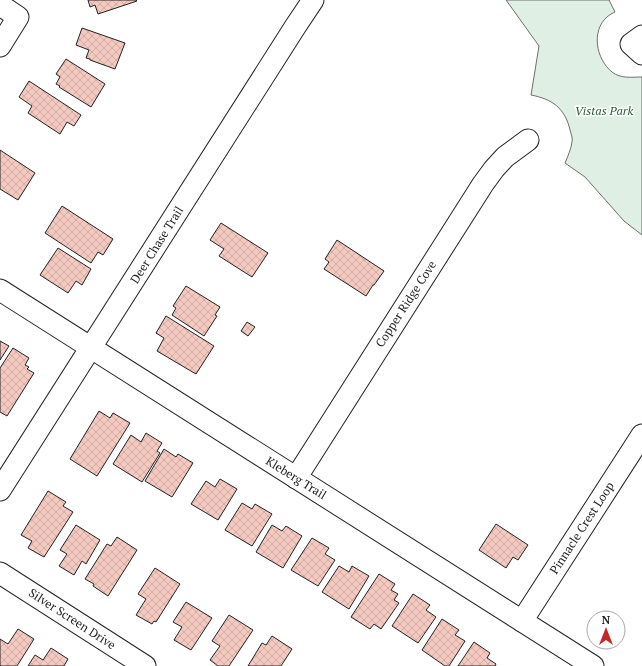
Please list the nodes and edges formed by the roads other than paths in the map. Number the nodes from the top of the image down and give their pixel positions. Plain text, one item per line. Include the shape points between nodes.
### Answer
1 (314, 0) edge
2 (0, 5) edge
3 (642, 36) edge
4 (0, 46) edge
5 (642, 54) edge
6 (528, 140) dead end
7 (0, 290) edge
8 (91, 348) junction
9 (642, 435) edge
10 (296, 478) junction
11 (0, 490) edge
12 (0, 573) edge
13 (522, 621) junction
14 (145, 666) edge
15 (593, 666) edge

1 - 8 street, Deer Chase Trail
2 - 4 street via 18,17
3 - 5 street via 631,44
6 - 10 street, Copper Ridge Cove via 505,157 483,184
7 - 8 street, Kleberg Trail
8 - 10 street, Kleberg Trail
8 - 11 street, Deer Chase Trail
9 - 13 street, Pinnacle Crest Loop
10 - 13 street, Kleberg Trail
12 - 14 street, Silver Screen Drive
13 - 15 street, Kleberg Trail

